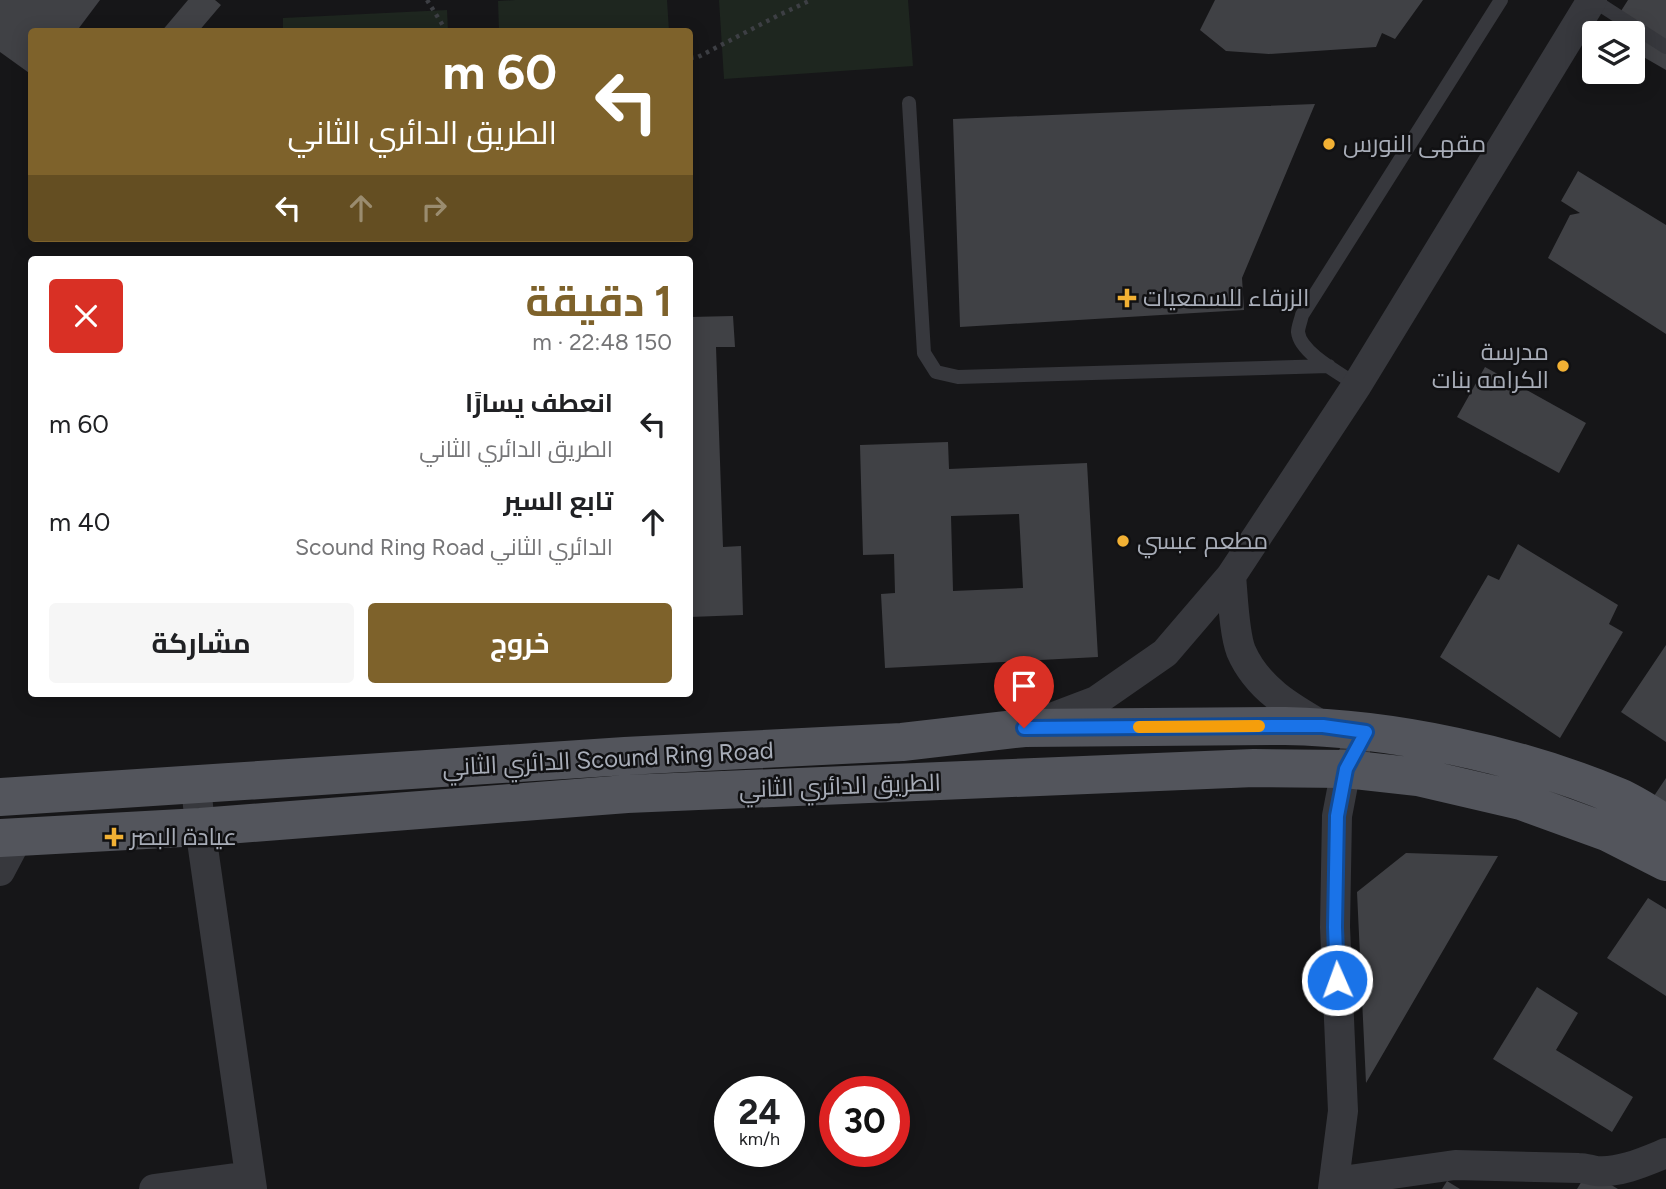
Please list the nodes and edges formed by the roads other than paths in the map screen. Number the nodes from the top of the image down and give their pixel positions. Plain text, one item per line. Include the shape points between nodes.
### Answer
1 (1501, 0) edge
2 (1592, 0) edge
3 (1666, 47) edge
4 (909, 103) dead end
5 (1329, 366) junction
6 (1357, 385) junction
7 (1231, 576) junction
8 (1323, 726) junction
9 (1024, 728) junction
10 (1366, 732) junction
11 (902, 742) junction
12 (1346, 769) junction
13 (196, 784) junction
14 (905, 784) junction
15 (0, 797) edge
16 (1666, 824) edge
17 (200, 827) junction
18 (9, 837) edge
19 (1666, 862) edge
20 (0, 871) edge
21 (1666, 1153) edge
22 (1573, 1179) edge
23 (251, 1182) edge
24 (1334, 1185) edge
25 (154, 1189) edge

1 - 5 lane via 1302,315 1297,330 1301,341
2 - 3 lane
2 - 6 street
4 - 5 lane via 924,353 936,372 958,377
5 - 6 lane
6 - 7 street
7 - 8 street via 1240,649 1258,680
7 - 9 street via 1165,653 1096,701
8 - 9 main road, الدائري الثاني Scound Ring Road
8 - 10 main road
9 - 11 main road, الدائري الثاني Scound Ring Road
10 - 12 street
10 - 16 main road via 1538,767 1621,798
11 - 13 main road, الدائري الثاني Scound Ring Road
11 - 14 main road
12 - 14 main road, الطريق الدائري الثاني via 1254,768
12 - 19 main road, الطريق الدائري الثاني via 1418,777 1521,801 1609,833
12 - 24 street via 1337,816 1335,927 1343,1111
13 - 15 main road, الدائري الثاني Scound Ring Road
13 - 17 street
14 - 17 main road, الطريق الدائري الثاني via 627,794
17 - 18 main road, الطريق الدائري الثاني
17 - 23 street
18 - 20 street
21 - 22 street via 1637,1165
22 - 24 street via 1455,1165
23 - 25 street

